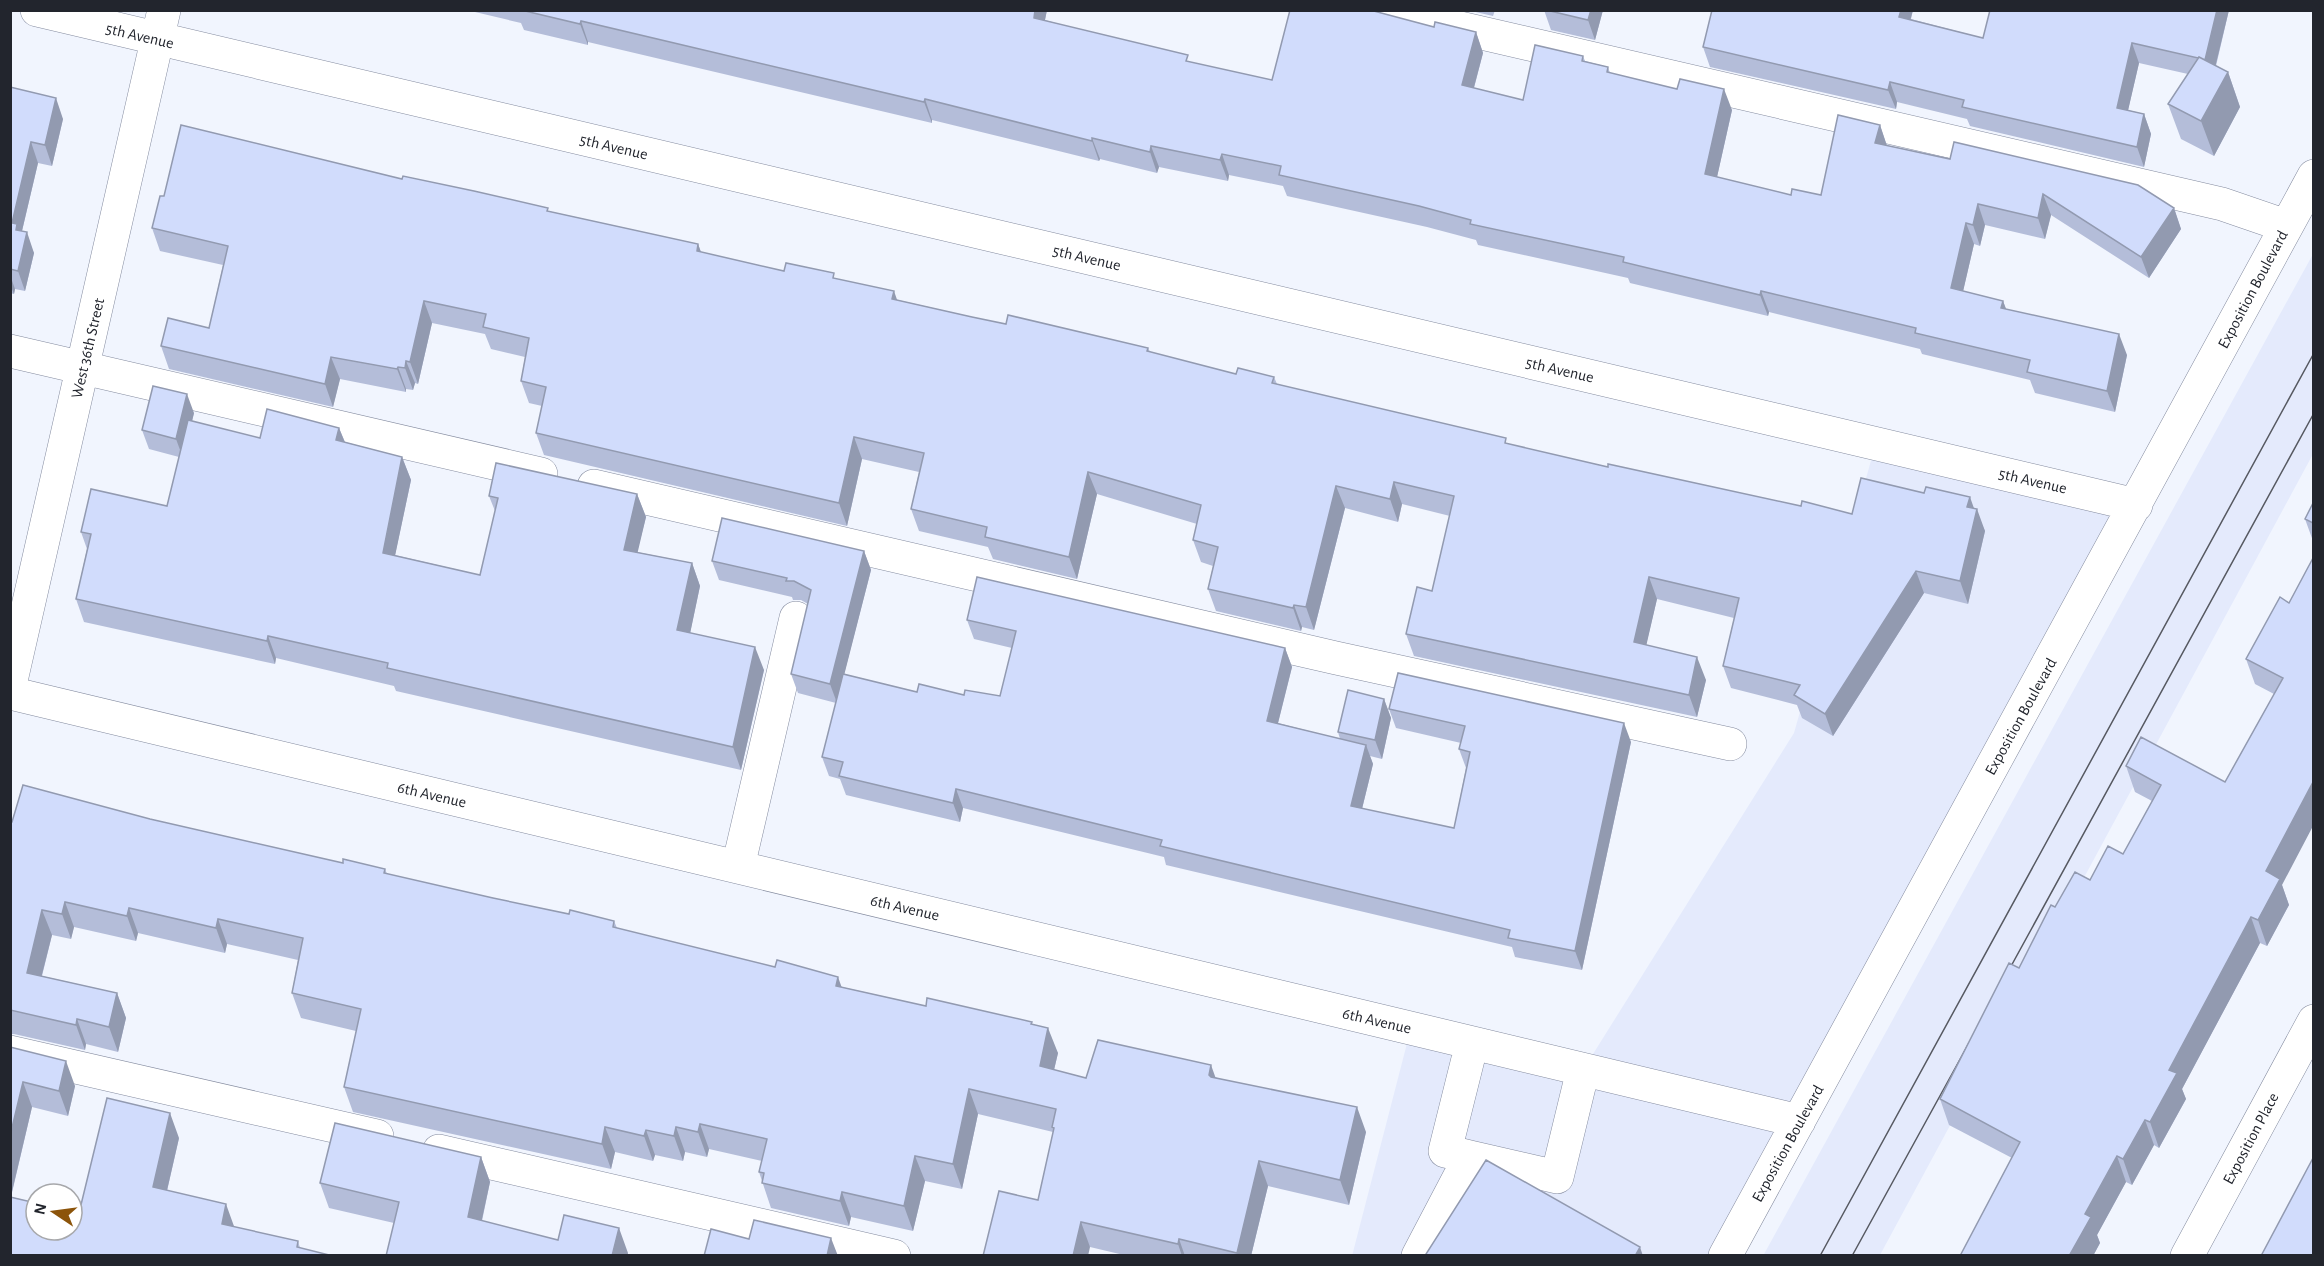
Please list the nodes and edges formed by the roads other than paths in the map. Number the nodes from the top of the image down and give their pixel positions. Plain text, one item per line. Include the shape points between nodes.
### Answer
1 (37, 10) edge
2 (1382, 10) edge
3 (161, 24) edge
4 (2313, 176) edge
5 (2286, 226) junction
6 (10, 351) edge
7 (82, 368) junction
8 (2136, 505) junction
9 (796, 618) dead end
10 (10, 685) edge
11 (10, 693) edge
12 (1730, 744) dead end
13 (738, 867) junction
14 (2313, 1021) edge
15 (1472, 1043) junction
16 (10, 1052) edge
17 (1583, 1070) junction
18 (1799, 1121) junction
19 (1470, 1157) junction
20 (894, 1256) edge
21 (1418, 1256) edge
22 (1725, 1256) edge
23 (2187, 1256) edge

1 - 3 street, 5th Avenue
2 - 5 street via 2222,204
3 - 7 street, West 36th Street
3 - 8 street, 5th Avenue
4 - 5 street, Exposition Boulevard
5 - 8 street, Exposition Boulevard
6 - 7 street
7 - 10 street, West 36th Street
7 - 12 street via 1324,656
8 - 18 street, Exposition Boulevard
9 - 13 street
11 - 13 street, 6th Avenue
13 - 15 street, 6th Avenue
14 - 23 street, Exposition Place
15 - 17 street, 6th Avenue
15 - 19 street via 1445,1151
16 - 20 street
17 - 18 street, 6th Avenue
17 - 19 street via 1557,1177
18 - 22 street, Exposition Boulevard
19 - 21 street

